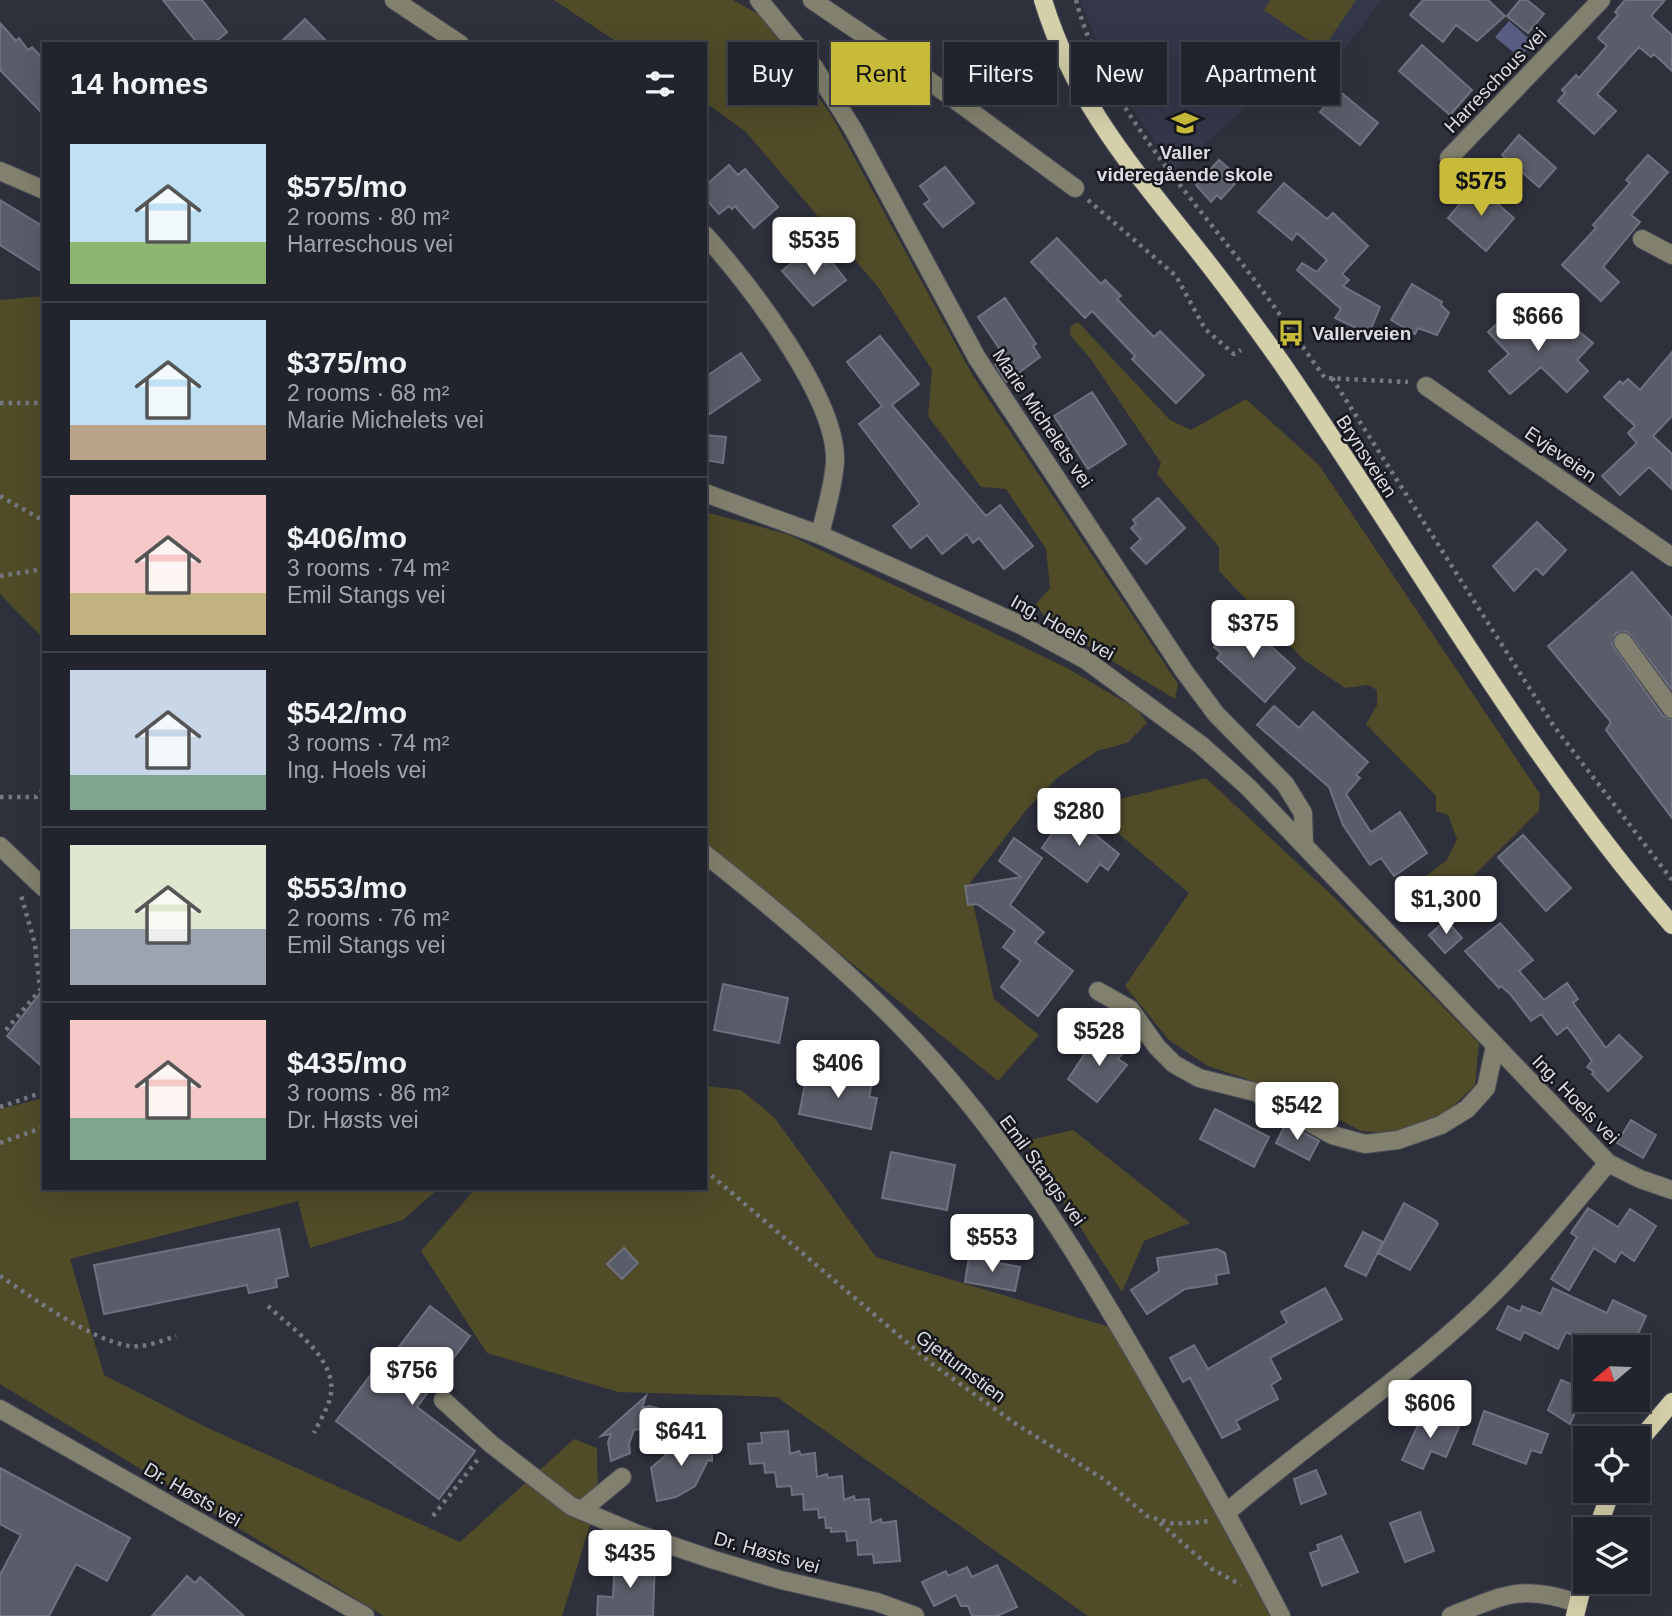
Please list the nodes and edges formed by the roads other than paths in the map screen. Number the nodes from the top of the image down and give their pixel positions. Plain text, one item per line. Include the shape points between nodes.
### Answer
1 (394, 0) edge
2 (759, 0) edge
3 (812, 0) edge
4 (1043, 0) edge
5 (1601, 0) edge
6 (457, 42) edge
7 (1449, 158) dead end
8 (0, 171) edge
9 (1075, 188) road end
10 (42, 189) edge
11 (707, 237) edge
12 (1642, 239) dead end
13 (1672, 255) edge
14 (1426, 386) road end
15 (707, 494) edge
16 (820, 535) junction
17 (1672, 557) edge
18 (1623, 642) dead end
19 (1672, 709) edge
20 (1304, 844) junction
21 (0, 846) edge
22 (707, 856) edge
23 (42, 886) edge
24 (1672, 925) edge
25 (1098, 991) dead end
26 (1495, 1046) junction
27 (1608, 1163) junction
28 (1672, 1190) edge
29 (443, 1400) dead end
30 (1672, 1402) edge
31 (0, 1409) edge
32 (1650, 1428) edge
33 (622, 1477) dead end
34 (576, 1508) junction
35 (1226, 1513) junction
36 (1576, 1609) edge
37 (365, 1616) edge
38 (915, 1616) edge
39 (1281, 1616) edge
40 (1451, 1616) edge

1 - 6 street
2 - 20 street, Marie Michelets vei via 814,68 853,129 978,358 1184,671 1216,714 1284,784 1303,813
3 - 9 street
4 - 24 main road, Brynsveien via 1076,83 1119,152 1283,366 1546,765
5 - 7 street, Harreschous vei
8 - 10 street
11 - 16 street via 768,313 831,426 835,461
12 - 13 street
14 - 17 street, Evjeveien
15 - 16 street
16 - 20 street, Ing. Hoels vei via 1021,625 1086,660 1201,745
18 - 19 street
20 - 26 street, Ing. Hoels vei
21 - 23 street
22 - 35 street, Emil Stangs vei via 855,982 943,1072 1072,1245
25 - 26 street via 1130,1009 1174,1064 1199,1078 1255,1092 1332,1135 1365,1144 1398,1140 1441,1125 1467,1109 1486,1088
26 - 27 street, Ing. Hoels vei
27 - 28 street, Ing. Hoels vei
27 - 35 street via 1530,1258 1476,1310
29 - 34 street, Dr. Høsts vei via 491,1444
30 - 32 main road
31 - 37 street, Dr. Høsts vei
33 - 34 street
34 - 38 street, Dr. Høsts vei via 711,1559
35 - 39 street, Emil Stangs vei
36 - 40 street via 1548,1593 1525,1592 1503,1595

